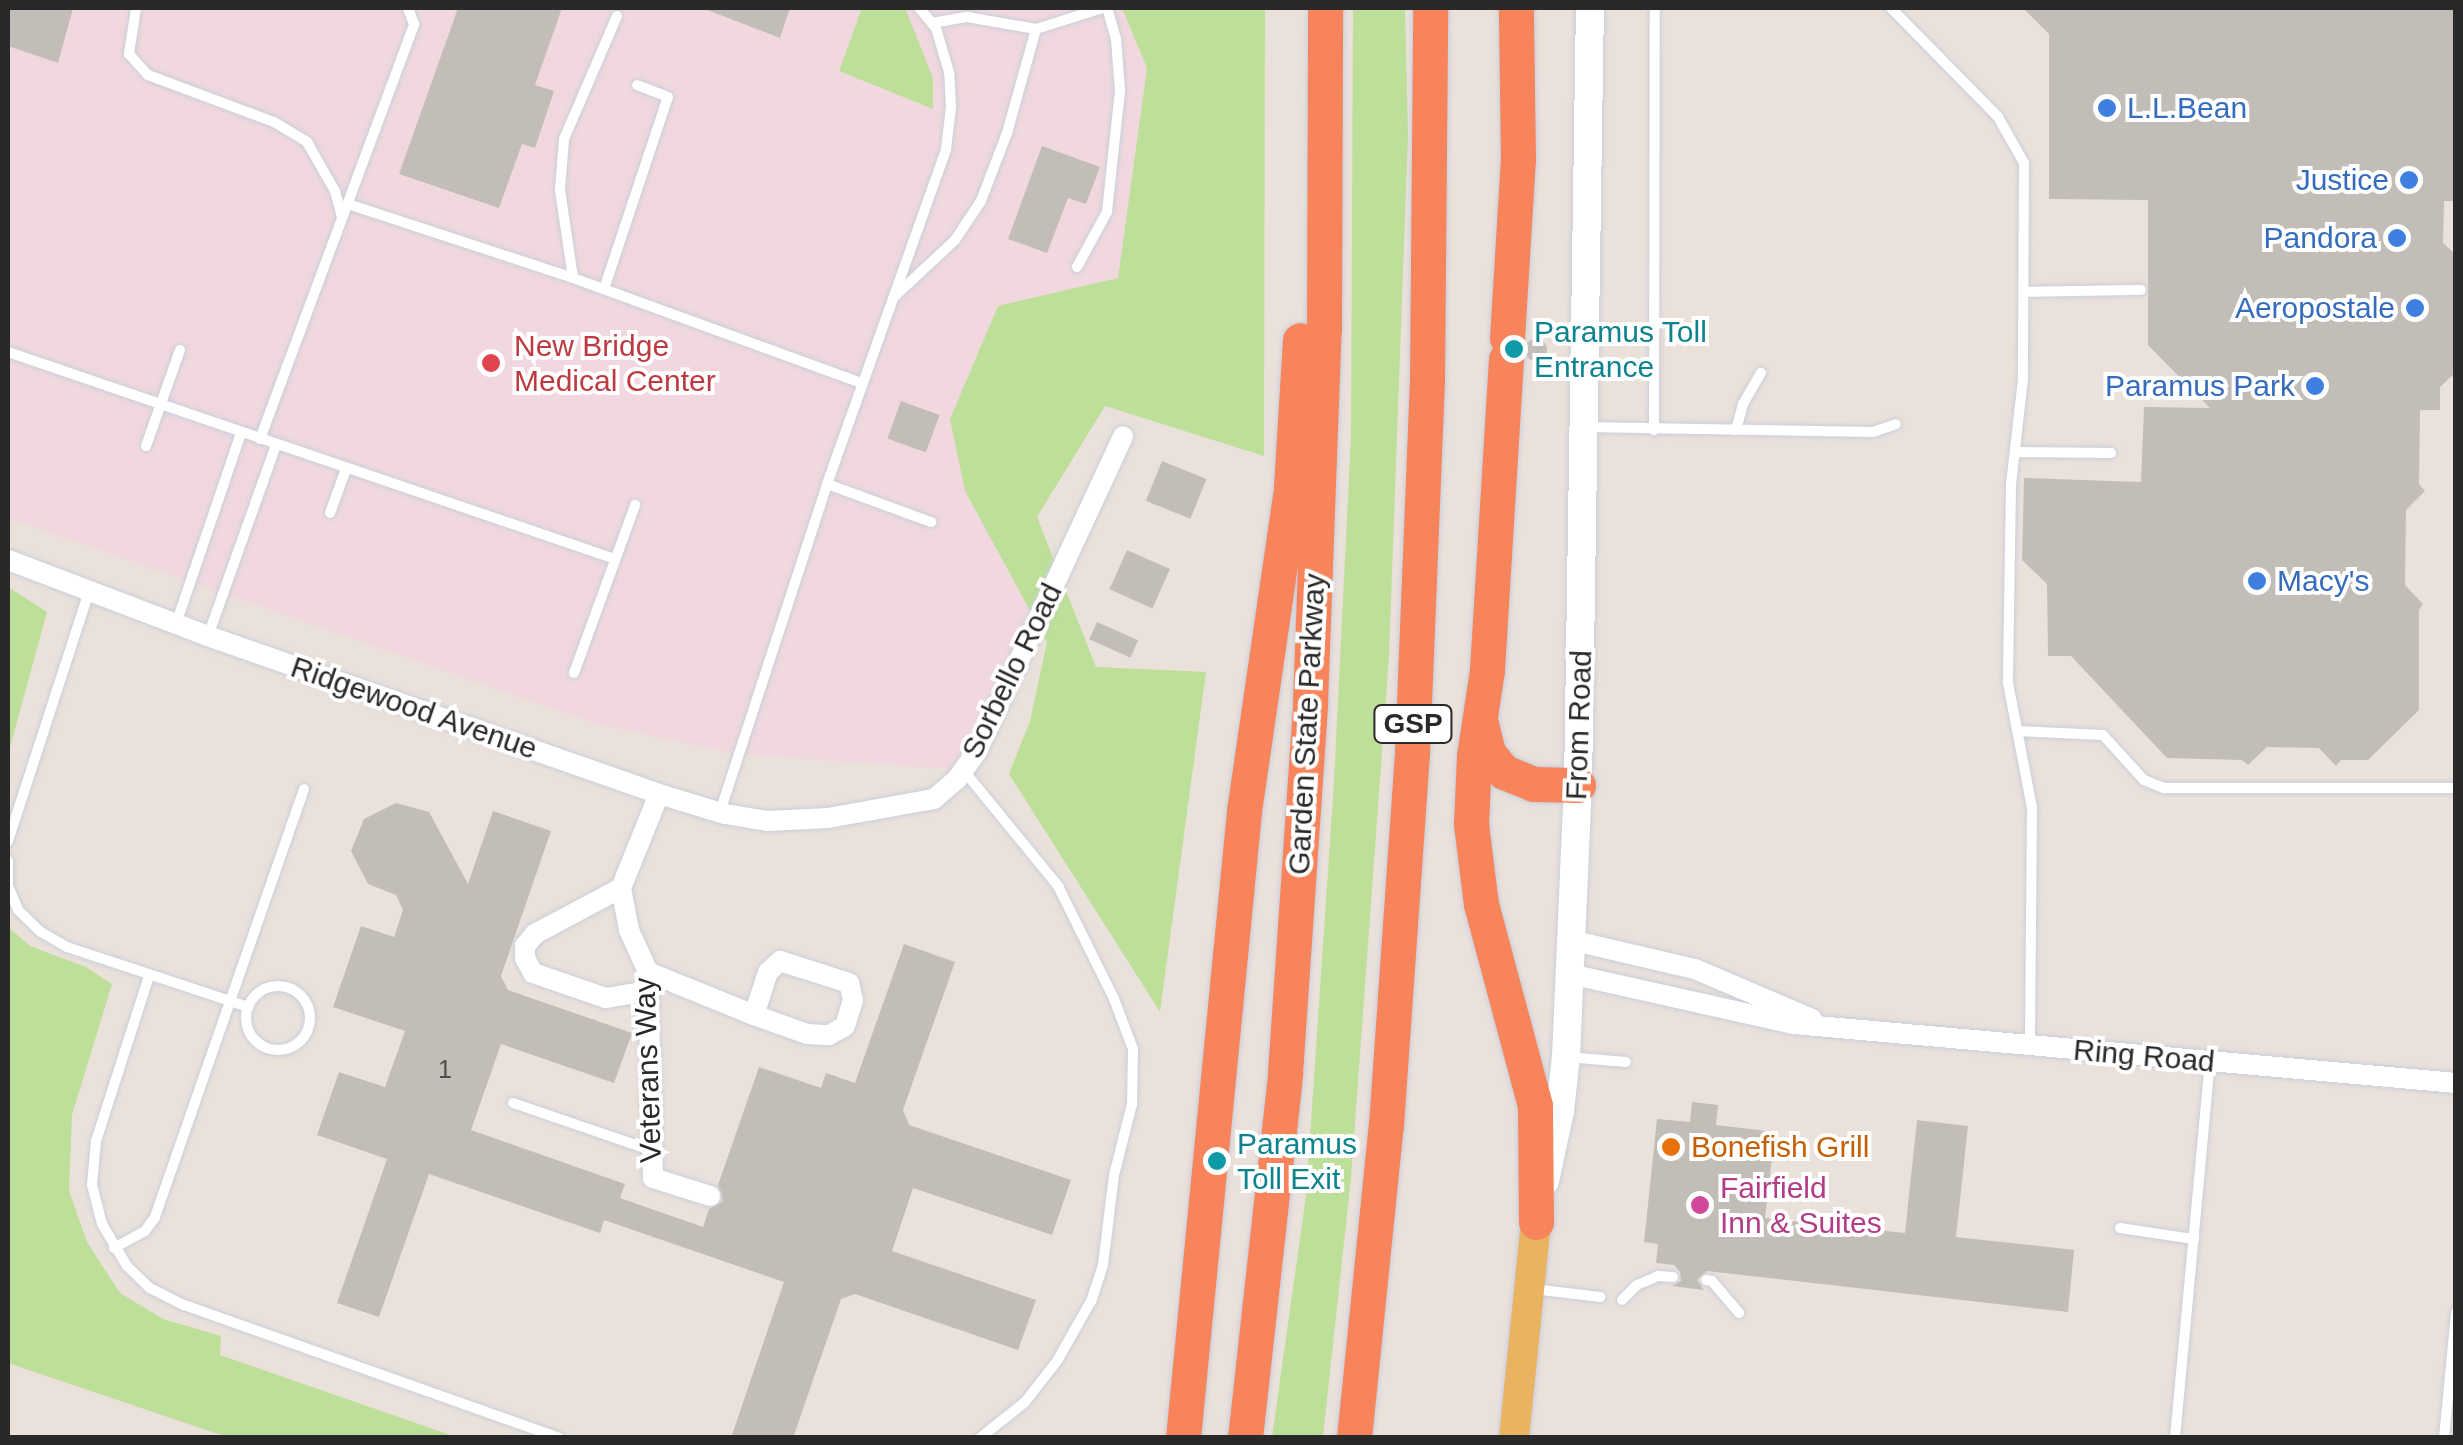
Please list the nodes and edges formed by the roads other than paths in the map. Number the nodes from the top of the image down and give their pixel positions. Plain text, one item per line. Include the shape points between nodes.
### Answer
1 (136, 8) edge
2 (408, 8) edge
3 (919, 8) edge
4 (1105, 8) edge
5 (1325, 8) edge
6 (1430, 8) edge
7 (1516, 8) edge
8 (1590, 8) edge
9 (1655, 8) edge
10 (1890, 8) edge
11 (617, 16) dead end
12 (932, 23) junction
13 (1036, 29) junction
14 (637, 85) dead end
15 (1326, 86) junction
16 (348, 204) junction
17 (342, 219) junction
18 (1077, 267) dead end
19 (573, 278) junction
20 (604, 289) junction
21 (2141, 290) dead end
22 (2024, 292) junction
23 (892, 301) junction
24 (180, 350) dead end
25 (8, 352) edge
26 (1761, 373) dead end
27 (862, 383) junction
28 (161, 405) junction
29 (1896, 424) dead end
30 (1585, 428) junction
31 (1654, 430) junction
32 (1736, 430) junction
33 (241, 433) junction
34 (1123, 436) dead end
35 (260, 439) junction
36 (276, 445) junction
37 (146, 446) dead end
38 (2016, 452) junction
39 (2111, 453) dead end
40 (346, 468) junction
41 (826, 484) junction
42 (635, 505) dead end
43 (330, 513) dead end
44 (932, 522) dead end
45 (8, 560) edge
46 (615, 560) junction
47 (89, 592) junction
48 (176, 624) junction
49 (208, 636) junction
50 (574, 673) dead end
51 (1480, 718) junction
52 (2017, 731) junction
53 (964, 770) junction
54 (1578, 785) junction
55 (2456, 788) edge
56 (304, 789) dead end
57 (659, 794) junction
58 (720, 812) junction
59 (828, 818) joint
60 (8, 841) edge
61 (8, 861) edge
62 (621, 888) junction
63 (1570, 940) junction
64 (1570, 974) junction
65 (149, 976) junction
66 (648, 982) junction
67 (228, 1002) junction
68 (248, 1007) junction
69 (754, 1015) junction
70 (1832, 1027) junction
71 (2030, 1046) junction
72 (1566, 1057) junction
73 (1626, 1062) dead end
74 (2210, 1062) junction
75 (2456, 1083) edge
76 (513, 1103) dead end
77 (650, 1150) junction
78 (710, 1196) dead end
79 (1536, 1222) junction
80 (2120, 1228) dead end
81 (2194, 1239) junction
82 (114, 1248) junction
83 (1673, 1277) dead end
84 (1706, 1280) dead end
85 (1528, 1288) junction
86 (1601, 1298) dead end
87 (1622, 1300) dead end
88 (1739, 1312) dead end
89 (2456, 1313) edge
90 (560, 1438) edge
91 (980, 1438) edge
92 (1183, 1438) edge
93 (1245, 1438) edge
94 (1354, 1438) edge
95 (1514, 1438) edge
96 (2175, 1438) edge
97 (2444, 1438) edge

1 - 17 lane via 129,54 148,75 274,122 307,142
2 - 16 lane via 414,24
3 - 12 lane
4 - 13 lane
4 - 18 lane via 1116,38 1120,91 1107,212
5 - 15 highway, Garden State Parkway
6 - 94 highway, GSP via 1428,380 1413,736 1386,1126
7 - 51 highway via 1519,142
8 - 30 street, From Road
9 - 31 lane
10 - 22 lane via 1998,118 2020,150
11 - 19 lane via 564,139 560,190
12 - 13 lane via 967,17
12 - 23 lane via 949,72 946,149
13 - 23 lane via 982,201 956,240
14 - 20 lane via 668,97
15 - 92 highway via 1288,516 1246,795
15 - 93 highway, Garden State Parkway via 1324,346 1303,828
16 - 17 lane
16 - 19 lane
17 - 35 lane
19 - 20 lane
20 - 27 lane
21 - 22 lane
22 - 38 lane
23 - 27 lane
24 - 28 lane
25 - 28 lane
26 - 32 lane
27 - 41 lane
28 - 33 lane
28 - 37 lane
29 - 32 lane via 1873,432
30 - 31 lane
30 - 54 street, From Road
31 - 32 lane
33 - 35 lane
33 - 48 lane
34 - 53 street, Sorbello Road
35 - 36 lane
36 - 40 lane
36 - 49 lane
38 - 39 lane
38 - 52 lane via 2008,683
40 - 43 lane
40 - 46 lane
41 - 44 lane
41 - 58 lane
42 - 46 lane
45 - 47 street, Ridgewood Avenue
46 - 50 lane
47 - 48 street, Ridgewood Avenue
47 - 60 lane
48 - 49 street, Ridgewood Avenue
49 - 57 street, Ridgewood Avenue
51 - 54 highway via 1488,753 1504,772 1534,784
51 - 79 highway via 1472,853 1535,1106
52 - 55 lane via 2103,735 2144,780 2164,788
52 - 71 lane via 2034,838
53 - 59 street, Sorbello Road via 934,799
53 - 91 lane via 1058,886 1133,1048 1132,1104 1091,1301 1025,1402
54 - 63 street, From Road
56 - 67 lane
57 - 58 street, Ridgewood Avenue
57 - 62 street
58 - 59 street, Ridgewood Avenue via 768,821
61 - 65 lane via 18,910 41,932
62 - 66 street, Veterans Way
62 - 66 street via 535,934 525,958 534,974 606,998
63 - 64 street, From Road
63 - 70 street via 1695,969
64 - 70 street, Ring Road via 1761,1020
64 - 72 street, From Road
65 - 67 lane
65 - 82 lane via 96,1141 92,1185
66 - 69 street
66 - 77 street, Veterans Way
67 - 68 lane
67 - 82 lane via 155,1217 145,1231
68 - 68 lane via 249,1032 267,1048 292,1047 309,1029 308,1004 289,988 264,989
69 - 69 street via 806,1034 830,1035 845,1026 853,1000 849,983 780,961 768,972
70 - 71 street, Ring Road
71 - 74 street, Ring Road
72 - 73 lane
72 - 79 street, From Road
74 - 75 street, Ring Road
74 - 81 lane
76 - 77 lane
77 - 78 street, Veterans Way via 653,1178
79 - 85 main road, From Road
80 - 81 lane
81 - 96 lane
82 - 90 lane via 150,1288 184,1305
83 - 87 lane via 1637,1285
84 - 88 lane
85 - 86 lane
85 - 95 main road, From Road
89 - 97 lane

